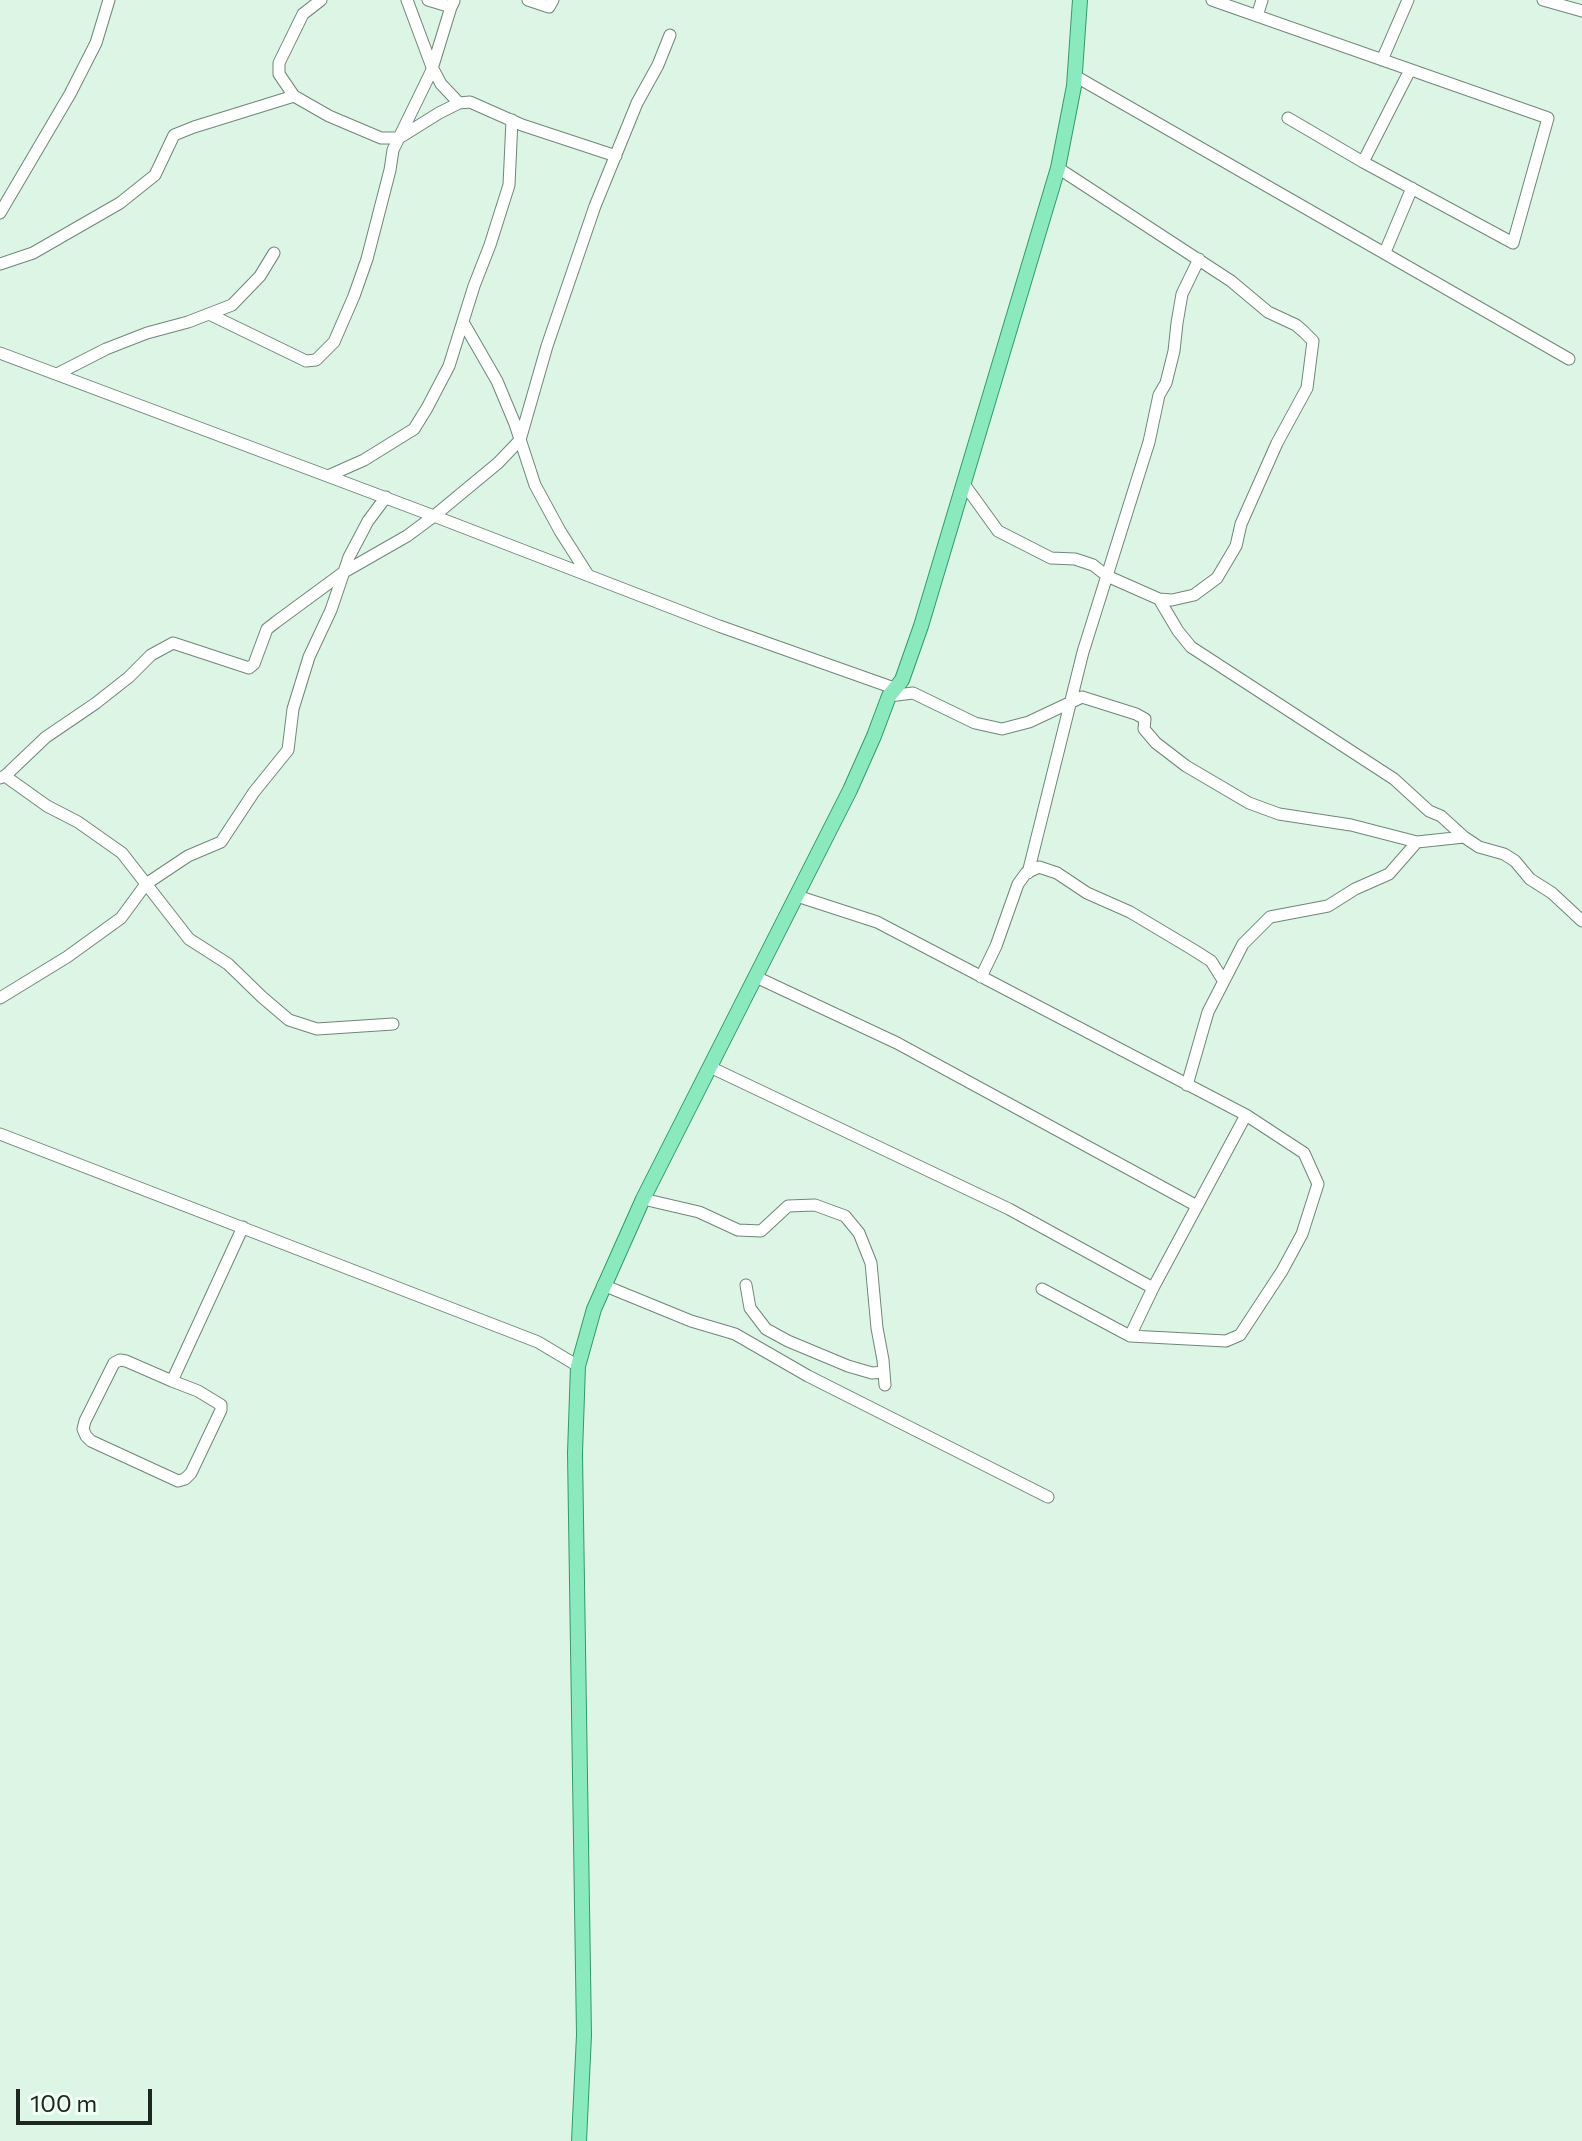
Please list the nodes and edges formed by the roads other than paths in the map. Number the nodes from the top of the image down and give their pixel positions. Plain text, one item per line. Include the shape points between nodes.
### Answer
1 (109, 0) edge
2 (321, 0) edge
3 (407, 0) edge
4 (428, 0) edge
5 (528, 0) edge
6 (553, 0) edge
7 (1080, 0) edge
8 (1212, 0) edge
9 (1262, 0) edge
10 (1408, 0) edge
11 (1543, 0) edge
12 (453, 3) edge
13 (1582, 11) edge
14 (1257, 16) junction
15 (670, 35) dead end
16 (1382, 60) junction
17 (432, 67) junction
18 (1410, 70) junction
19 (1075, 76) junction
20 (294, 96) junction
21 (459, 103) junction
22 (1288, 118) dead end
23 (512, 120) junction
24 (399, 138) junction
25 (616, 156) junction
26 (1363, 162) junction
27 (1058, 168) junction
28 (1412, 188) junction
29 (0, 213) edge
30 (1385, 252) junction
31 (274, 253) dead end
32 (1199, 259) junction
33 (0, 264) edge
34 (209, 314) junction
35 (463, 322) junction
36 (0, 353) edge
37 (1569, 359) dead end
38 (57, 374) junction
39 (520, 440) junction
40 (328, 476) junction
41 (964, 484) junction
42 (386, 497) junction
43 (434, 516) junction
44 (344, 572) junction
45 (588, 576) junction
46 (1107, 576) junction
47 (1159, 599) junction
48 (889, 696) junction
49 (1069, 705) junction
50 (3, 777) edge
51 (1464, 837) junction
52 (1417, 842) junction
53 (1028, 873) junction
54 (146, 884) junction
55 (797, 896) junction
56 (1582, 921) edge
57 (756, 977) junction
58 (981, 977) junction
59 (1223, 980) junction
60 (0, 998) edge
61 (393, 1024) dead end
62 (710, 1067) junction
63 (1187, 1085) junction
64 (1246, 1115) junction
65 (0, 1134) edge
66 (643, 1199) junction
67 (1197, 1206) junction
68 (243, 1227) junction
69 (603, 1285) junction
70 (746, 1285) dead end
71 (1153, 1288) junction
72 (1042, 1289) dead end
73 (1130, 1336) junction
74 (578, 1366) junction
75 (172, 1381) junction
76 (1048, 1497) dead end
77 (579, 2141) edge

1 - 29 street via 96,43 70,94
2 - 20 street via 303,14 279,63 279,74
3 - 17 street
4 - 12 street
5 - 6 street via 549,7
7 - 19 main road
8 - 14 street
9 - 14 street
10 - 16 street
11 - 13 street
12 - 17 street
14 - 16 street
15 - 25 street
16 - 18 street
17 - 21 street
17 - 24 street
18 - 26 street
18 - 28 street via 1548,118 1513,243
19 - 27 main road
19 - 30 street
20 - 24 street via 381,138
20 - 33 street via 174,135 155,175 120,203 33,253
21 - 23 street via 470,102
21 - 24 street
22 - 26 street
23 - 25 street
23 - 35 street via 509,185
24 - 34 street via 354,296 334,342 316,360 306,361
25 - 39 street via 547,346
26 - 28 street
27 - 32 street
27 - 41 main road
28 - 30 street
30 - 37 street
31 - 34 street via 232,305
32 - 46 street via 1182,294 1166,383
32 - 47 street via 1268,312 1304,332 1313,341 1311,367 1307,388 1217,578 1194,595
34 - 38 street via 106,349
35 - 39 street via 497,381
35 - 40 street via 449,366 414,429
36 - 38 street
38 - 40 street
39 - 43 street
39 - 45 street via 535,485
40 - 42 street
41 - 46 street via 998,531 1051,558 1093,565
41 - 48 main road via 902,680
42 - 43 street
42 - 44 street
43 - 44 street
43 - 45 street
44 - 50 street via 267,629 249,668 173,643 46,737
44 - 54 street via 309,657 293,709 288,750 221,842
45 - 48 street via 891,687
46 - 47 street
46 - 49 street
47 - 51 street via 1191,647 1394,779
48 - 49 street via 913,693 975,723 1002,729
48 - 55 main road
49 - 52 street via 1082,697 1136,714 1145,719 1144,729 1156,743 1249,803
49 - 53 street
50 - 54 street via 122,853
51 - 52 street
51 - 56 street via 1515,861
52 - 59 street via 1389,874 1328,906 1270,917 1243,944
53 - 58 street via 1018,884
53 - 59 street via 1039,867 1057,873 1130,912 1211,961
54 - 60 street via 121,918
54 - 61 street via 189,939 228,964 289,1020 317,1029
55 - 57 main road
55 - 58 street via 877,922
57 - 62 main road
57 - 67 street via 897,1043
58 - 63 street
59 - 63 street
62 - 66 main road
62 - 71 street via 1009,1209
63 - 64 street
64 - 67 street
64 - 73 street via 1304,1153 1318,1184 1302,1234 1240,1335 1226,1341
65 - 68 street
66 - 69 main road
66 - 70 street via 699,1212 738,1230 761,1231 788,1206 815,1205 845,1216 859,1233 871,1263 885,1379 766,1329 750,1308
67 - 71 street
68 - 74 street via 538,1342
68 - 75 street
69 - 74 main road
69 - 76 street via 735,1334
71 - 73 street
72 - 73 street
74 - 77 main road via 584,2035
75 - 75 street via 126,1361 114,1363 85,1421 86,1436 178,1481 185,1479 221,1405

